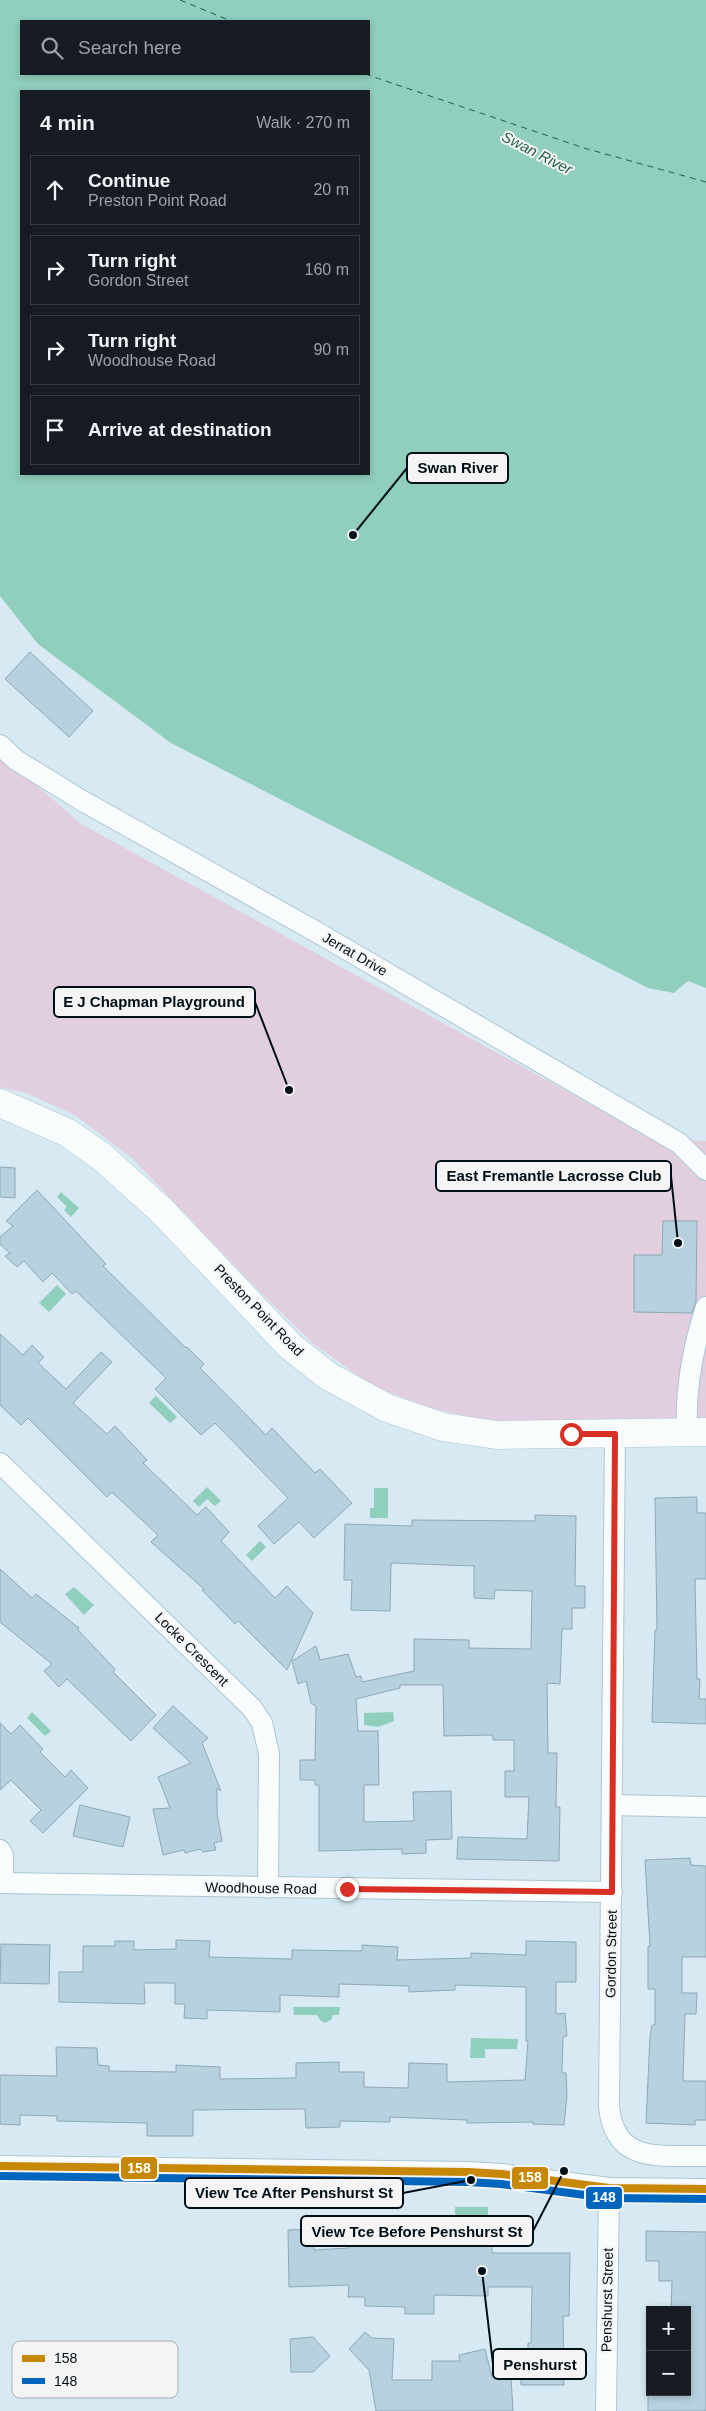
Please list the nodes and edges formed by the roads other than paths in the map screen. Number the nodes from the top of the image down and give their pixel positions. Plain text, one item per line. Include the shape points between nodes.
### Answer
1 (0, 745) edge
2 (0, 1103) edge
3 (0, 1121) edge
4 (706, 1170) edge
5 (706, 1307) edge
6 (700, 1437) edge
7 (615, 1442) junction
8 (0, 1463) edge
9 (612, 1805) junction
10 (706, 1807) edge
11 (0, 1850) edge
12 (1, 1883) edge
13 (268, 1888) junction
14 (612, 1892) junction
15 (706, 2156) edge
16 (0, 2166) edge
17 (609, 2188) junction
18 (706, 2189) edge
19 (606, 2411) edge

1 - 4 street, Jerrat Drive via 16,760 50,782 313,930 678,1143
2 - 7 main road, Preston Point Road via 68,1133 119,1170 210,1260 290,1346 348,1388 387,1408 443,1427
3 - 7 main road, Preston Point Road via 55,1144 95,1171 278,1351 334,1398 386,1424 433,1440 490,1449
5 - 6 street via 698,1333 686,1405
6 - 7 main road, Preston Point Road
7 - 9 street, Gordon Street
8 - 13 street, Locke Crescent via 252,1708 262,1723 269,1754
9 - 10 street
9 - 14 street, Gordon Street
11 - 12 street
12 - 13 street, Woodhouse Road
13 - 14 street, Woodhouse Road
14 - 15 street, Gordon Street via 610,2121 621,2141 638,2152
16 - 17 street via 468,2172
17 - 18 street
17 - 19 street, Penshurst Street

